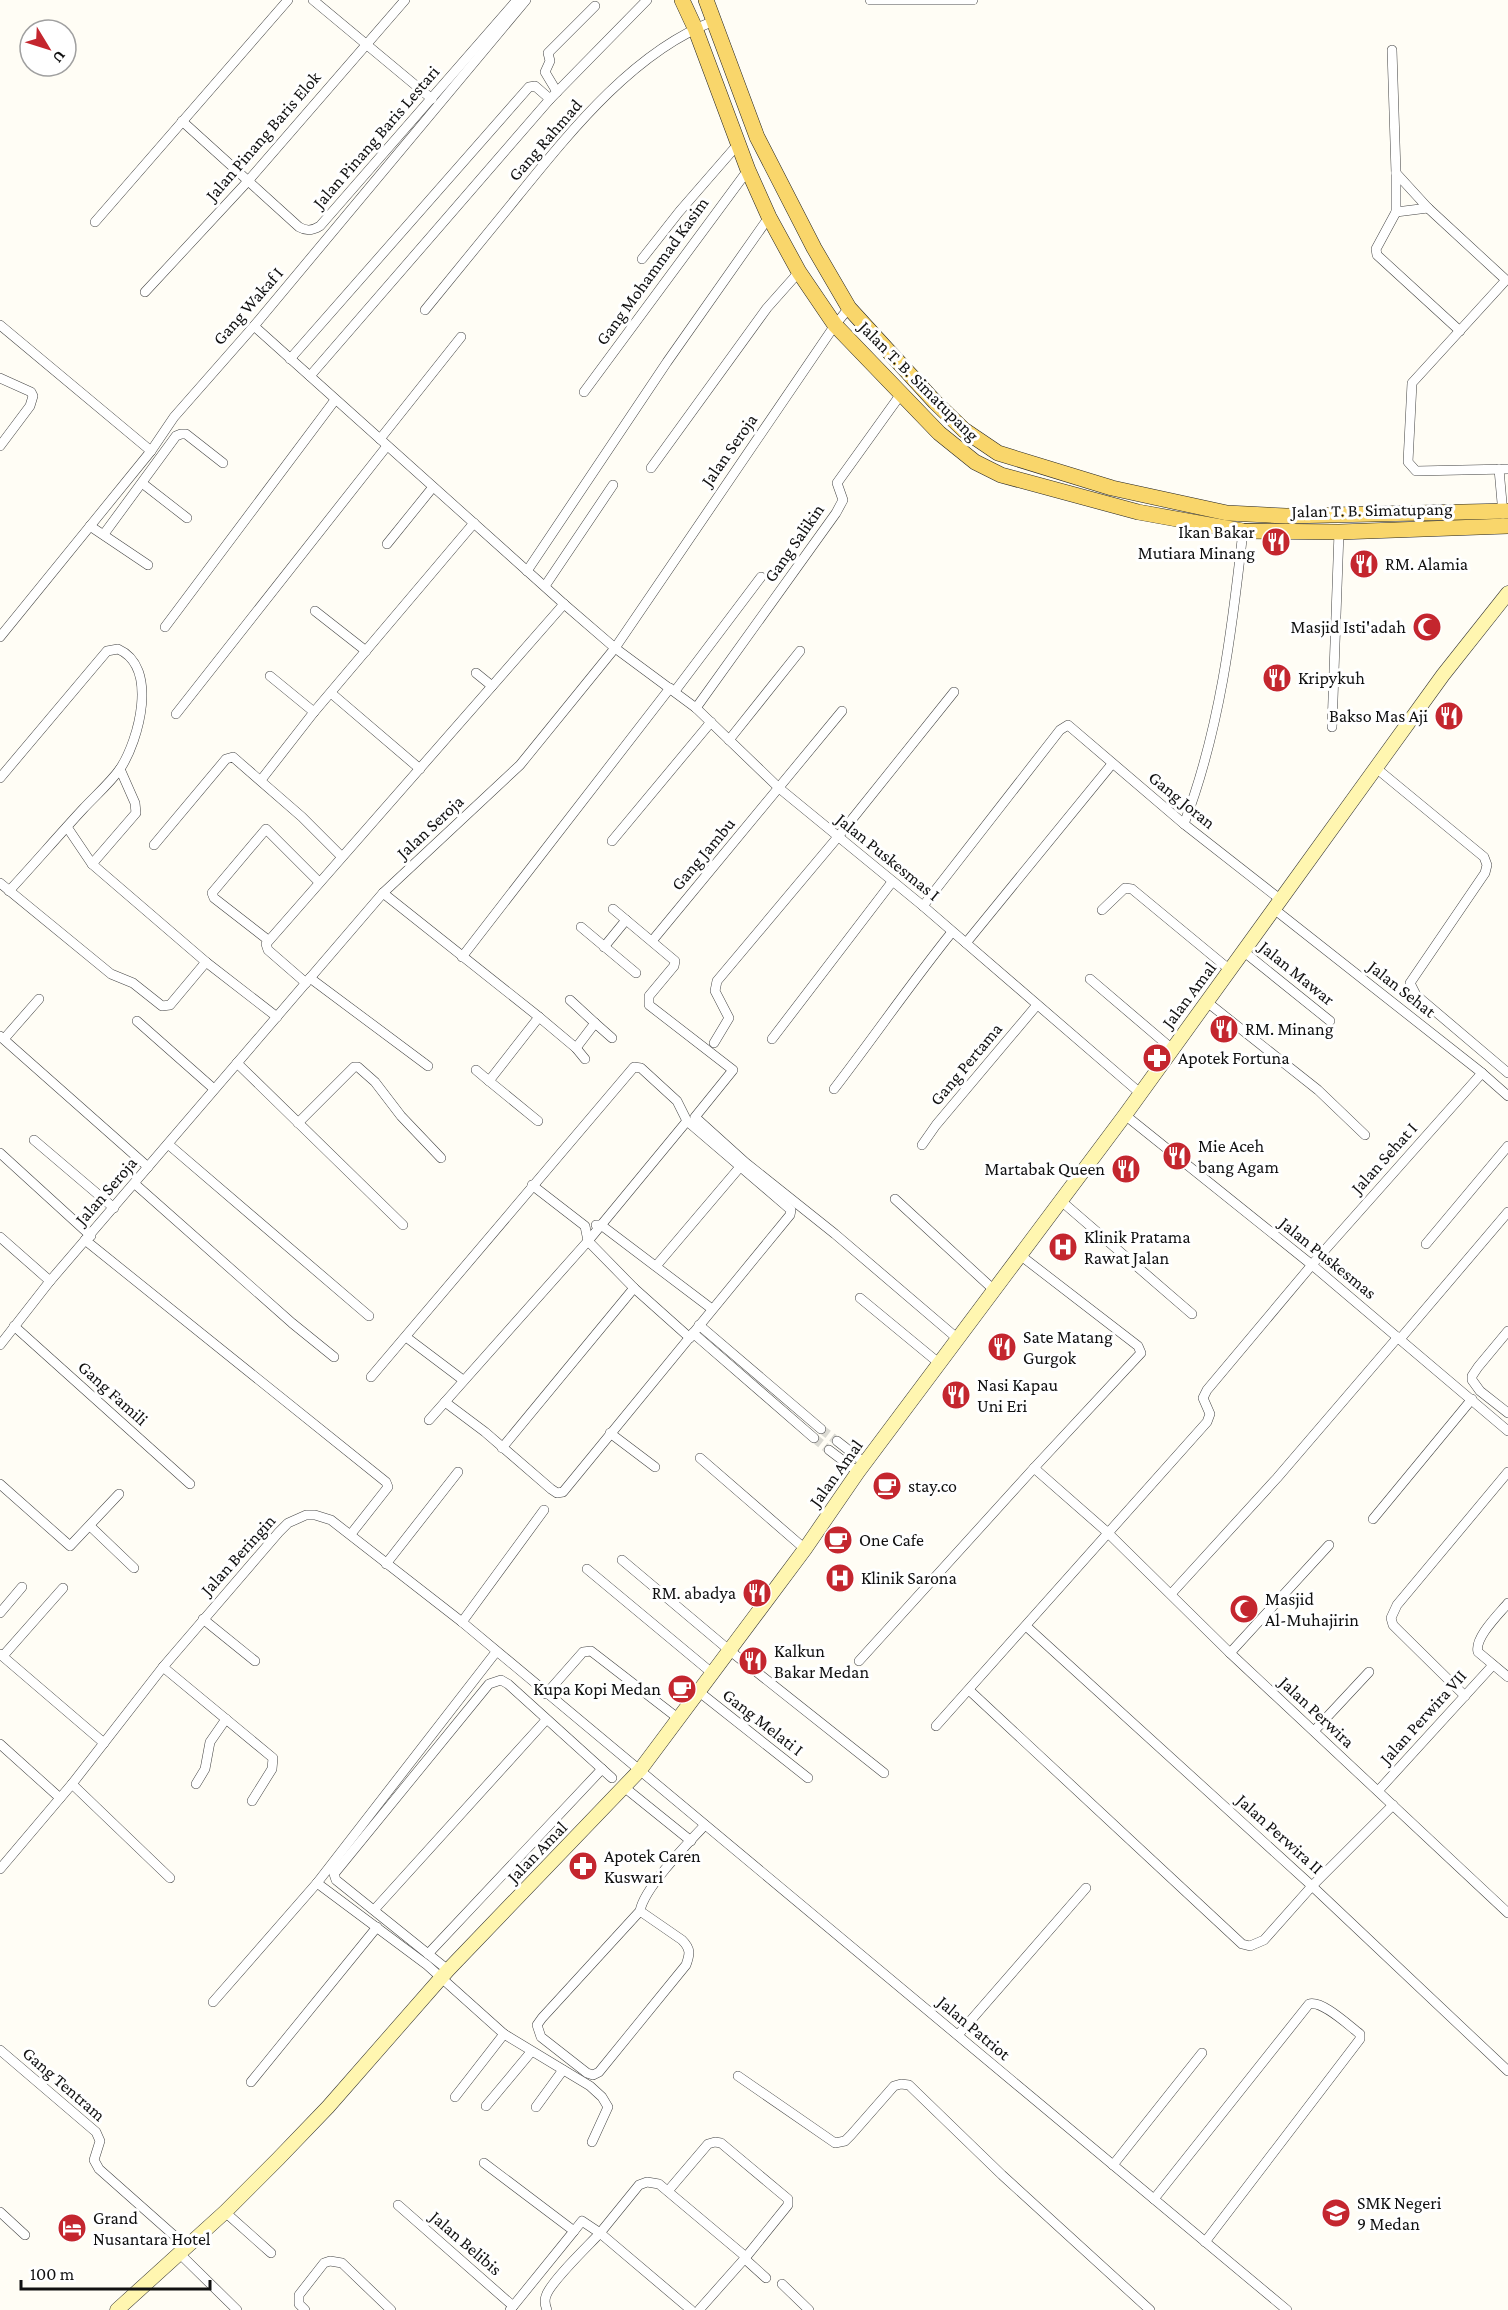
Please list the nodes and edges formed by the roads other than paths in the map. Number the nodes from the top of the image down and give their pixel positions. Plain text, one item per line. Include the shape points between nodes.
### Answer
1 (288, 0) edge
2 (313, 0) edge
3 (405, 0) edge
4 (517, 0) edge
5 (526, 0) edge
6 (647, 0) edge
7 (682, 0) edge
8 (706, 0) edge
9 (711, 0) edge
10 (870, 0) edge
11 (964, 0) edge
12 (973, 0) edge
13 (595, 6) dead end
14 (714, 21) junction
15 (695, 28) junction
16 (365, 44) junction
17 (1392, 50) dead end
18 (554, 95) junction
19 (432, 99) junction
20 (182, 121) junction
21 (739, 143) junction
22 (748, 170) junction
23 (1396, 173) junction
24 (248, 181) junction
25 (1428, 208) junction
26 (1396, 212) junction
27 (769, 217) junction
28 (94, 222) dead end
29 (642, 259) dead end
30 (799, 272) junction
31 (1507, 279) edge
32 (145, 292) dead end
33 (849, 308) junction
34 (425, 310) dead end
35 (0, 324) edge
36 (835, 325) junction
37 (254, 326) junction
38 (1460, 331) junction
39 (461, 337) dead end
40 (290, 359) junction
41 (310, 376) junction
42 (0, 378) edge
43 (584, 392) dead end
44 (901, 394) junction
45 (335, 400) junction
46 (380, 439) junction
47 (0, 446) edge
48 (387, 446) junction
49 (151, 451) junction
50 (223, 463) dead end
51 (651, 468) dead end
52 (1503, 469) edge
53 (142, 483) junction
54 (612, 485) dead end
55 (433, 487) junction
56 (1111, 496) junction
57 (187, 518) dead end
58 (1505, 518) edge
59 (474, 523) junction
60 (90, 526) junction
61 (1243, 531) junction
62 (1339, 532) junction
63 (104, 534) junction
64 (387, 544) dead end
65 (148, 565) dead end
66 (527, 571) junction
67 (761, 577) dead end
68 (545, 586) junction
69 (1508, 593) edge
70 (564, 604) junction
71 (315, 611) dead end
72 (165, 627) dead end
73 (0, 637) edge
74 (615, 648) junction
75 (366, 651) junction
76 (800, 651) dead end
77 (476, 673) dead end
78 (270, 676) dead end
79 (492, 686) junction
80 (672, 689) junction
81 (954, 692) dead end
82 (331, 693) junction
83 (696, 708) junction
84 (842, 711) dead end
85 (314, 712) junction
86 (176, 714) dead end
87 (711, 722) junction
88 (1332, 727) dead end
89 (729, 740) junction
90 (1112, 764) junction
91 (1376, 768) junction
92 (120, 769) junction
93 (420, 770) junction
94 (0, 778) edge
95 (261, 780) junction
96 (779, 789) junction
97 (1184, 824) junction
98 (67, 827) junction
99 (837, 838) junction
100 (612, 841) dead end
101 (154, 845) dead end
102 (341, 856) junction
103 (92, 864) junction
104 (319, 882) junction
105 (892, 882) junction
106 (0, 883) edge
107 (9, 891) junction
108 (383, 893) junction
109 (1278, 905) junction
110 (923, 906) junction
111 (614, 909) dead end
112 (1102, 910) dead end
113 (626, 920) junction
114 (581, 927) dead end
115 (952, 932) junction
116 (268, 940) junction
117 (652, 941) junction
118 (966, 943) junction
119 (604, 947) junction
120 (1243, 951) junction
121 (462, 957) junction
122 (206, 962) junction
123 (1230, 970) junction
124 (636, 973) dead end
125 (1090, 979) dead end
126 (308, 981) junction
127 (39, 999) dead end
128 (570, 1000) dead end
129 (1207, 1002) junction
130 (1037, 1005) junction
131 (277, 1017) junction
132 (539, 1017) junction
133 (1330, 1021) dead end
134 (137, 1022) dead end
135 (595, 1023) junction
136 (2, 1037) edge
137 (612, 1038) dead end
138 (772, 1038) dead end
139 (714, 1043) dead end
140 (576, 1048) junction
141 (1172, 1048) junction
142 (585, 1059) dead end
143 (237, 1063) junction
144 (428, 1066) dead end
145 (476, 1070) dead end
146 (1482, 1073) junction
147 (1508, 1073) edge
148 (489, 1081) junction
149 (214, 1089) junction
150 (834, 1089) dead end
151 (1140, 1094) junction
152 (1508, 1096) edge
153 (1125, 1115) junction
154 (538, 1121) dead end
155 (687, 1121) junction
156 (298, 1123) junction
157 (1365, 1135) dead end
158 (34, 1140) dead end
159 (168, 1144) junction
160 (922, 1145) dead end
161 (1508, 1146) edge
162 (0, 1153) edge
163 (441, 1158) dead end
164 (148, 1167) junction
165 (740, 1167) junction
166 (135, 1184) junction
167 (532, 1185) junction
168 (895, 1199) dead end
169 (1060, 1200) junction
170 (114, 1208) junction
171 (1508, 1212) edge
172 (402, 1225) dead end
173 (601, 1225) junction
174 (585, 1227) junction
175 (0, 1237) edge
176 (88, 1238) junction
177 (588, 1241) junction
178 (1426, 1244) dead end
179 (1020, 1255) junction
180 (1312, 1265) junction
181 (656, 1266) junction
182 (51, 1281) junction
183 (634, 1288) junction
184 (994, 1290) junction
185 (860, 1298) dead end
186 (712, 1309) junction
187 (1192, 1314) dead end
188 (369, 1316) dead end
189 (14, 1326) junction
190 (1508, 1331) edge
191 (694, 1332) junction
192 (406, 1337) junction
193 (1399, 1338) junction
194 (958, 1339) junction
195 (0, 1345) edge
196 (334, 1357) dead end
197 (940, 1364) junction
198 (370, 1377) dead end
199 (463, 1380) junction
200 (1472, 1399) junction
201 (445, 1402) junction
202 (1508, 1413) edge
203 (429, 1420) dead end
204 (821, 1429) tunnel mouth
205 (1508, 1431) edge
206 (610, 1433) junction
207 (814, 1438) tunnel mouth
208 (837, 1441) tunnel mouth
209 (502, 1448) junction
210 (830, 1450) tunnel mouth
211 (700, 1458) dead end
212 (655, 1467) dead end
213 (861, 1468) junction
214 (1034, 1468) junction
215 (458, 1472) dead end
216 (1508, 1472) edge
217 (0, 1484) edge
218 (190, 1484) dead end
219 (119, 1494) dead end
220 (544, 1510) dead end
221 (1373, 1519) dead end
222 (90, 1526) junction
223 (1107, 1532) junction
224 (351, 1534) junction
225 (1329, 1545) dead end
226 (805, 1549) junction
227 (622, 1560) dead end
228 (386, 1564) junction
229 (134, 1568) dead end
230 (587, 1569) dead end
231 (22, 1587) dead end
232 (63, 1588) dead end
233 (1171, 1594) junction
234 (1508, 1603) edge
235 (0, 1613) edge
236 (203, 1619) junction
237 (462, 1622) junction
238 (1026, 1626) junction
239 (729, 1650) junction
240 (496, 1652) junction
241 (1230, 1653) junction
242 (2, 1655) edge
243 (255, 1661) dead end
244 (859, 1661) dead end
245 (1493, 1665) junction
246 (163, 1667) junction
247 (1369, 1672) dead end
248 (712, 1673) junction
249 (1508, 1676) edge
250 (969, 1690) junction
251 (698, 1691) junction
252 (546, 1694) junction
253 (1465, 1696) junction
254 (226, 1719) junction
255 (679, 1719) junction
256 (546, 1720) junction
257 (936, 1726) dead end
258 (1314, 1731) junction
259 (104, 1743) junction
260 (0, 1744) edge
261 (602, 1769) junction
262 (640, 1770) junction
263 (884, 1773) dead end
264 (612, 1778) dead end
265 (808, 1778) dead end
266 (72, 1784) junction
267 (196, 1784) dead end
268 (624, 1787) junction
269 (1378, 1791) junction
270 (60, 1798) junction
271 (252, 1802) dead end
272 (1394, 1805) junction
273 (705, 1825) junction
274 (692, 1841) junction
275 (0, 1869) edge
276 (170, 1878) dead end
277 (317, 1883) junction
278 (1312, 1886) junction
279 (1086, 1888) dead end
280 (374, 1910) junction
281 (640, 1911) junction
282 (1508, 1913) edge
283 (377, 1927) junction
284 (428, 1954) junction
285 (444, 1973) junction
286 (213, 2002) dead end
287 (504, 2034) junction
288 (958, 2036) junction
289 (0, 2050) edge
290 (531, 2052) junction
291 (1202, 2052) dead end
292 (563, 2070) junction
293 (1508, 2071) edge
294 (738, 2076) dead end
295 (251, 2082) dead end
296 (455, 2097) dead end
297 (486, 2106) dead end
298 (536, 2107) dead end
299 (592, 2142) dead end
300 (484, 2163) dead end
301 (1113, 2165) junction
302 (668, 2191) junction
303 (1154, 2199) junction
304 (398, 2205) dead end
305 (0, 2212) edge
306 (225, 2212) junction
307 (574, 2230) junction
308 (600, 2233) junction
309 (25, 2235) dead end
310 (1205, 2242) junction
311 (183, 2250) junction
312 (271, 2253) dead end
313 (745, 2258) junction
314 (766, 2278) dead end
315 (782, 2284) dead end
316 (511, 2308) edge
317 (117, 2310) edge
318 (237, 2310) edge
319 (304, 2310) edge
320 (391, 2310) edge
321 (547, 2310) edge
322 (691, 2310) edge
323 (699, 2310) edge
324 (809, 2310) edge
325 (1150, 2310) edge
326 (1287, 2310) edge

1 - 20 street
2 - 16 street
3 - 16 street, Jalan Pinang Baris Elok
4 - 19 street, Jalan Pinang Baris Lestari
5 - 37 street, Gang Wakaf I
6 - 18 street
7 - 15 main road, Jalan T. B. Simatupang
8 - 9 street
8 - 14 main road, Jalan T. B. Simatupang
10 - 11 street
11 - 12 street
13 - 18 street via 548,53 550,61 545,72
14 - 15 street, Gang Rahmad
14 - 33 main road, Jalan T. B. Simatupang via 757,137
15 - 21 main road, Jalan T. B. Simatupang
15 - 34 street, Gang Rahmad via 633,70 571,131
16 - 19 street
16 - 24 street, Jalan Pinang Baris Elok
17 - 23 street
18 - 40 street via 529,87
18 - 41 street
19 - 24 street, Jalan Pinang Baris Lestari via 315,229 299,227
20 - 24 street
20 - 28 street
21 - 22 main road, Jalan T. B. Simatupang
21 - 29 street
22 - 27 main road, Jalan T. B. Simatupang
22 - 43 street, Gang Mohammad Kasim
23 - 25 street
23 - 26 street
24 - 32 street, Jalan Pinang Baris Elok
25 - 26 street
25 - 31 street
26 - 38 street via 1376,249 1377,255
27 - 30 main road, Jalan T. B. Simatupang
27 - 66 street
30 - 36 main road, Jalan T. B. Simatupang
30 - 51 street via 767,308
31 - 38 street
33 - 36 street, Jalan Seroja
33 - 56 main road, Jalan T. B. Simatupang via 935,402 972,435 998,453
35 - 49 street
36 - 44 main road, Jalan T. B. Simatupang
36 - 74 street, Jalan Seroja
37 - 40 street, Jalan Puskesmas I
37 - 49 street, Gang Wakaf I via 174,417
38 - 52 street via 1412,383 1408,462 1416,471
39 - 46 street
40 - 41 street, Jalan Puskesmas I
41 - 45 street, Jalan Puskesmas I
42 - 47 street via 33,396 30,406
44 - 56 main road, Jalan T. B. Simatupang via 939,433 975,462 1001,475
44 - 83 street, Gang Salikin via 837,483 843,500 836,513
45 - 46 street, Jalan Puskesmas I
45 - 72 street
46 - 48 street, Jalan Puskesmas I
48 - 55 street, Jalan Puskesmas I
48 - 86 street
49 - 60 street, Gang Wakaf I
50 - 53 street via 181,434
52 - 58 street
53 - 57 street
53 - 63 street
54 - 68 street
55 - 59 street, Jalan Puskesmas I
55 - 64 street
56 - 58 main road, Jalan T. B. Simatupang via 1227,513
56 - 61 main road, Jalan T. B. Simatupang via 1192,523
58 - 62 main road, Jalan T. B. Simatupang
59 - 66 street, Jalan Puskesmas I
59 - 75 street
60 - 63 street
60 - 73 street, Gang Wakaf I
61 - 62 main road, Jalan T. B. Simatupang
61 - 97 street via 1234,619 1214,729
62 - 88 street
63 - 65 street
66 - 68 street, Jalan Puskesmas I
67 - 80 street
68 - 70 street, Jalan Puskesmas I
69 - 91 street, Jalan Amal
70 - 74 street, Jalan Puskesmas I
70 - 79 street
71 - 75 street
74 - 80 street, Jalan Puskesmas I
74 - 108 street, Jalan Seroja via 520,765
75 - 82 street
76 - 89 street
77 - 79 street
78 - 85 street
79 - 93 street
80 - 83 street, Jalan Puskesmas I
80 - 121 street
81 - 99 street
82 - 85 street
82 - 93 street
83 - 87 street, Jalan Puskesmas I
84 - 96 street, Gang Jambu
85 - 95 street
87 - 89 street, Jalan Puskesmas I
87 - 100 street
89 - 96 street, Jalan Puskesmas I
90 - 97 street, Gang Joran
90 - 110 street, Gang Joran via 1073,727 1065,725
90 - 118 street
91 - 109 street, Jalan Amal
91 - 147 street via 1484,857 1485,873 1410,983 1416,995
92 - 94 street via 134,738 142,691 130,658 122,650 112,649
92 - 98 street
92 - 103 street via 136,813
93 - 102 street
95 - 101 street via 236,758 228,758
95 - 102 street
96 - 99 street, Jalan Puskesmas I
96 - 117 street, Gang Jambu
97 - 109 street, Gang Joran
98 - 103 street
98 - 107 street
99 - 105 street, Jalan Puskesmas I
99 - 139 street via 717,981 715,991 729,1018
102 - 104 street
103 - 122 street
104 - 116 street
104 - 116 street via 266,829 254,841 212,893
105 - 110 street, Jalan Puskesmas I
105 - 138 street
106 - 107 street
107 - 122 street via 111,974 133,983 165,1007
108 - 121 street
108 - 126 street, Jalan Seroja
109 - 120 street, Jalan Amal
109 - 146 street, Jalan Sehat
110 - 115 street, Jalan Puskesmas I
111 - 113 street
112 - 123 street via 1120,891 1132,889
113 - 117 street
113 - 119 street
114 - 119 street
115 - 118 street, Jalan Puskesmas I
115 - 150 street
116 - 126 street via 267,949
117 - 194 street via 675,961 649,996 649,1005 733,1070 695,1117
118 - 130 street, Jalan Puskesmas I
119 - 124 street
120 - 123 street, Jalan Amal
120 - 133 street, Jalan Mawar
121 - 132 street
122 - 131 street
123 - 129 street, Jalan Amal
125 - 141 street
126 - 131 street, Jalan Seroja
126 - 144 street
127 - 136 street
128 - 135 street
129 - 141 street, Jalan Amal
129 - 157 street via 1318,1090
130 - 151 street, Jalan Puskesmas I
130 - 160 street, Gang Pertama
131 - 143 street, Jalan Seroja
132 - 140 street
132 - 148 street
134 - 149 street
135 - 137 street
135 - 140 street
136 - 164 street
140 - 142 street
141 - 151 street, Jalan Amal
143 - 149 street, Jalan Seroja
143 - 156 street
145 - 148 street
146 - 152 street, Jalan Sehat
146 - 180 street, Jalan Sehat I
148 - 154 street
149 - 159 street, Jalan Seroja
151 - 153 street, Jalan Amal
153 - 169 street, Jalan Amal
153 - 180 street, Jalan Puskesmas
155 - 165 street
155 - 167 street via 677,1101 641,1068 634,1067
155 - 173 street
156 - 163 street via 358,1067
156 - 172 street
158 - 170 street
159 - 164 street, Jalan Seroja
159 - 188 street
161 - 178 street
162 - 176 street
164 - 166 street, Jalan Seroja
165 - 181 street
165 - 186 street via 792,1212
166 - 170 street, Jalan Seroja
166 - 196 street
167 - 174 street
167 - 192 street
168 - 184 street
169 - 179 street, Jalan Amal
169 - 187 street
170 - 176 street, Jalan Seroja
171 - 193 street
173 - 174 street
173 - 177 street
173 - 181 street
174 - 177 street
175 - 182 street
176 - 182 street, Jalan Seroja
176 - 224 street via 386,1482 388,1487
177 - 183 street
177 - 199 street
179 - 184 street, Jalan Amal
179 - 214 street via 1141,1351
180 - 193 street, Jalan Puskesmas
180 - 223 street, Jalan Sehat I via 1207,1390 1203,1398 1210,1414 1207,1422
181 - 186 street
182 - 189 street, Jalan Seroja
183 - 191 street
183 - 209 street
184 - 194 street, Jalan Amal
185 - 197 street
186 - 191 street
189 - 195 street, Jalan Seroja
189 - 218 street, Gang Famili
190 - 202 street via 1472,1380
191 - 204 street
191 - 206 street
191 - 207 street
192 - 198 street
192 - 199 street
193 - 200 street, Jalan Puskesmas
193 - 233 street
194 - 197 street, Jalan Amal
197 - 213 street, Jalan Amal
199 - 201 street
200 - 205 street, Jalan Puskesmas
200 - 221 street
201 - 203 street
201 - 209 street
206 - 209 street via 563,1492 557,1493
206 - 212 street
208 - 213 street
210 - 213 street
211 - 226 street
213 - 226 street, Jalan Amal
214 - 223 street, Jalan Perwira
214 - 244 street
215 - 228 street
216 - 253 street via 1397,1605 1391,1618 1393,1625
217 - 222 street via 69,1545
219 - 222 street
220 - 237 street
222 - 229 street
223 - 233 street, Jalan Perwira
223 - 238 street, Jalan Sehat I
224 - 228 street, Jalan Beringin
224 - 236 street, Jalan Beringin via 324,1516 297,1518 279,1532
225 - 241 street
226 - 239 street, Jalan Amal
227 - 239 street
228 - 237 street, Jalan Beringin
230 - 248 street
231 - 235 street
232 - 242 street
233 - 241 street, Jalan Perwira
234 - 245 street via 1477,1643 1478,1652
236 - 243 street
236 - 246 street, Jalan Beringin
237 - 240 street, Jalan Beringin
238 - 250 street, Jalan Sehat I
238 - 278 street, Jalan Perwira II
239 - 248 street, Jalan Amal
239 - 263 street
240 - 252 street, Jalan Beringin
240 - 277 street
241 - 258 street, Jalan Perwira
242 - 259 street
245 - 249 street
245 - 253 street, Jalan Perwira VII
246 - 254 street
246 - 259 street, Jalan Beringin
247 - 258 street
248 - 251 street, Jalan Amal
250 - 257 street, Jalan Sehat I
250 - 278 street via 1242,1944 1250,1946 1264,1940
251 - 255 street, Jalan Amal
251 - 265 street, Gang Melati I
252 - 255 street via 583,1652 591,1651
252 - 262 street, Jalan Beringin
253 - 269 street, Jalan Perwira VII
254 - 267 street via 210,1742 205,1769
254 - 271 street via 273,1758 272,1769
255 - 262 street, Jalan Amal
256 - 261 street
256 - 280 street
256 - 280 street via 508,1684 501,1680 489,1684 335,1871 336,1880
258 - 269 street, Jalan Perwira
259 - 266 street, Jalan Beringin
260 - 270 street
261 - 264 street
261 - 284 street
262 - 268 street, Jalan Amal
262 - 273 street, Jalan Patriot
266 - 270 street, Jalan Beringin
266 - 276 street
268 - 274 street
268 - 285 street, Jalan Amal
269 - 272 street, Jalan Perwira
270 - 275 street, Jalan Beringin
272 - 278 street
272 - 282 street, Jalan Perwira
273 - 274 street
273 - 288 street, Jalan Patriot
274 - 281 street via 646,1894
277 - 283 street
277 - 286 street
278 - 293 street, Jalan Perwira II
279 - 288 street
280 - 284 street
281 - 281 street via 682,1940 688,1946 689,1958 593,2075 541,2037 537,2025
283 - 285 street
283 - 295 street
284 - 285 street
285 - 287 street
285 - 306 street, Jalan Amal via 327,2107
287 - 290 street
287 - 296 street
288 - 301 street, Jalan Patriot
289 - 311 street, Gang Tentram via 96,2132 100,2142 94,2160 99,2169
290 - 292 street
290 - 297 street
291 - 301 street
292 - 298 street
292 - 299 street via 590,2086 607,2104
294 - 325 street via 836,2143 851,2135 894,2086 909,2085
300 - 307 street
301 - 303 street, Jalan Patriot
302 - 308 street via 658,2184 639,2185
302 - 313 street
302 - 313 street via 708,2144 715,2142 788,2199 788,2205
303 - 310 street, Jalan Patriot
303 - 310 street via 1309,2004 1324,2007 1360,2034
304 - 316 street, Jalan Belibis
305 - 309 street
306 - 311 street, Jalan Amal
306 - 312 street
307 - 308 street via 582,2221
307 - 316 street
308 - 321 street via 548,2292
308 - 322 street
310 - 326 street, Jalan Patriot
311 - 317 street, Jalan Amal
311 - 318 street, Gang Tentram
313 - 314 street
313 - 323 street
315 - 324 street
319 - 320 street via 298,2295 330,2260 342,2263

